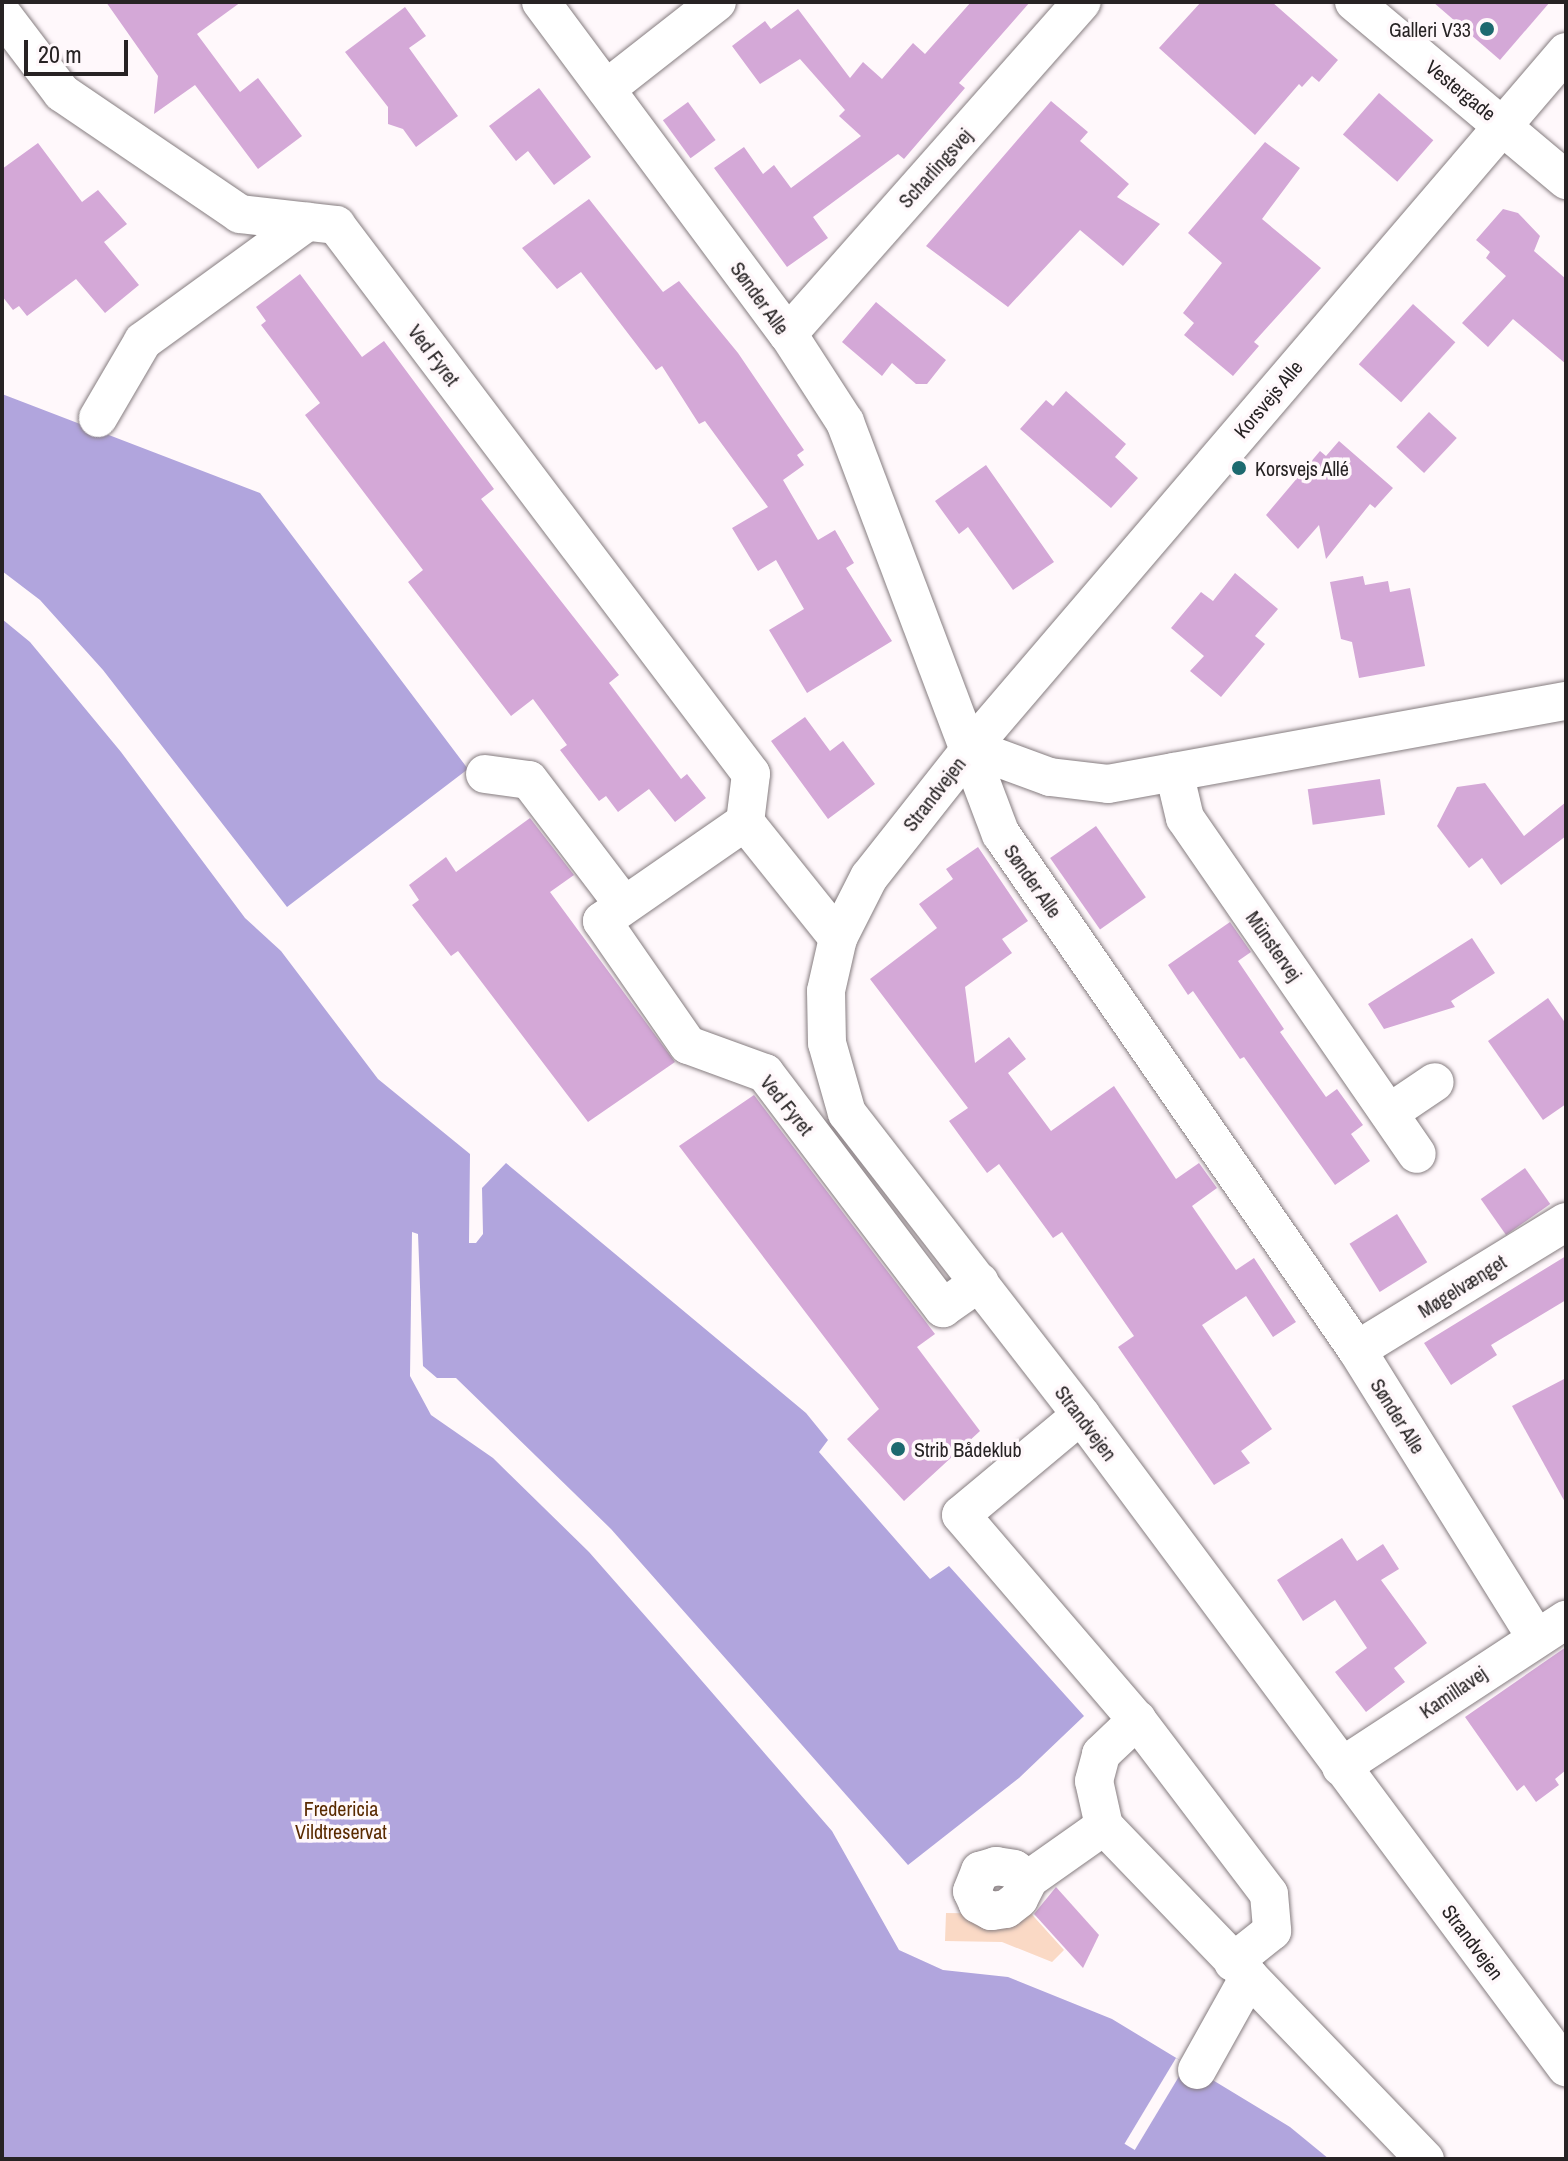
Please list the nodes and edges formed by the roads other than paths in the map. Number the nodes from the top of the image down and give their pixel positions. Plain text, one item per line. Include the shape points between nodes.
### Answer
1 (541, 2) edge
2 (717, 2) edge
3 (1082, 2) edge
4 (1354, 2) edge
5 (2, 14) edge
6 (1566, 52) edge
7 (606, 89) junction
8 (1502, 124) junction
9 (1566, 180) edge
10 (307, 222) junction
11 (788, 334) junction
12 (98, 418) dead end
13 (1566, 701) edge
14 (971, 748) junction
15 (1174, 772) junction
16 (485, 774) dead end
17 (745, 822) junction
18 (623, 904) junction
19 (838, 938) junction
20 (1435, 1082) dead end
21 (1389, 1113) junction
22 (1417, 1154) dead end
23 (1566, 1222) edge
24 (980, 1282) junction
25 (1357, 1350) junction
26 (1081, 1415) junction
27 (1551, 1628) edge
28 (1137, 1720) junction
29 (1341, 1767) junction
30 (1104, 1826) junction
31 (1029, 1879) dead end
32 (1241, 1970) junction
33 (1566, 2067) edge
34 (1197, 2070) dead end
35 (1425, 2159) edge

1 - 7 street, Sønder Alle
2 - 7 street
3 - 11 street, Scharlingsvej
4 - 8 street, Vestergade
5 - 10 street, Ved Fyret via 62,93 100,119 240,214
6 - 8 street, Korsvejs Alle
7 - 11 street, Sønder Alle
8 - 9 street, Vestergade
8 - 14 street, Korsvejs Alle
10 - 12 street via 143,341
10 - 17 street, Ved Fyret via 336,225 751,774
11 - 14 street, Sønder Alle via 845,422
13 - 15 street
14 - 15 street via 1065,779 1108,784
14 - 19 street, Strandvejen via 869,877
14 - 25 street, Sønder Alle via 1001,834
15 - 21 street, Münstervej via 1185,818
16 - 18 street via 529,780
17 - 18 street, Ved Fyret
17 - 19 street
18 - 24 street, Ved Fyret via 602,921 688,1045 765,1073 943,1308
19 - 24 street, Strandvejen via 826,991 827,1043 847,1113
20 - 21 street
21 - 22 street, Münstervej
23 - 25 street, Møgelvænget
24 - 26 street, Strandvejen
25 - 27 street, Sønder Alle
26 - 28 street via 961,1515
26 - 29 street, Strandvejen
27 - 29 street, Kamillavej
28 - 30 street via 1101,1754 1094,1781
28 - 32 street via 1269,1894 1272,1931
29 - 33 street, Strandvejen
30 - 31 street via 1064,1846
30 - 32 street
32 - 34 street
32 - 35 street

